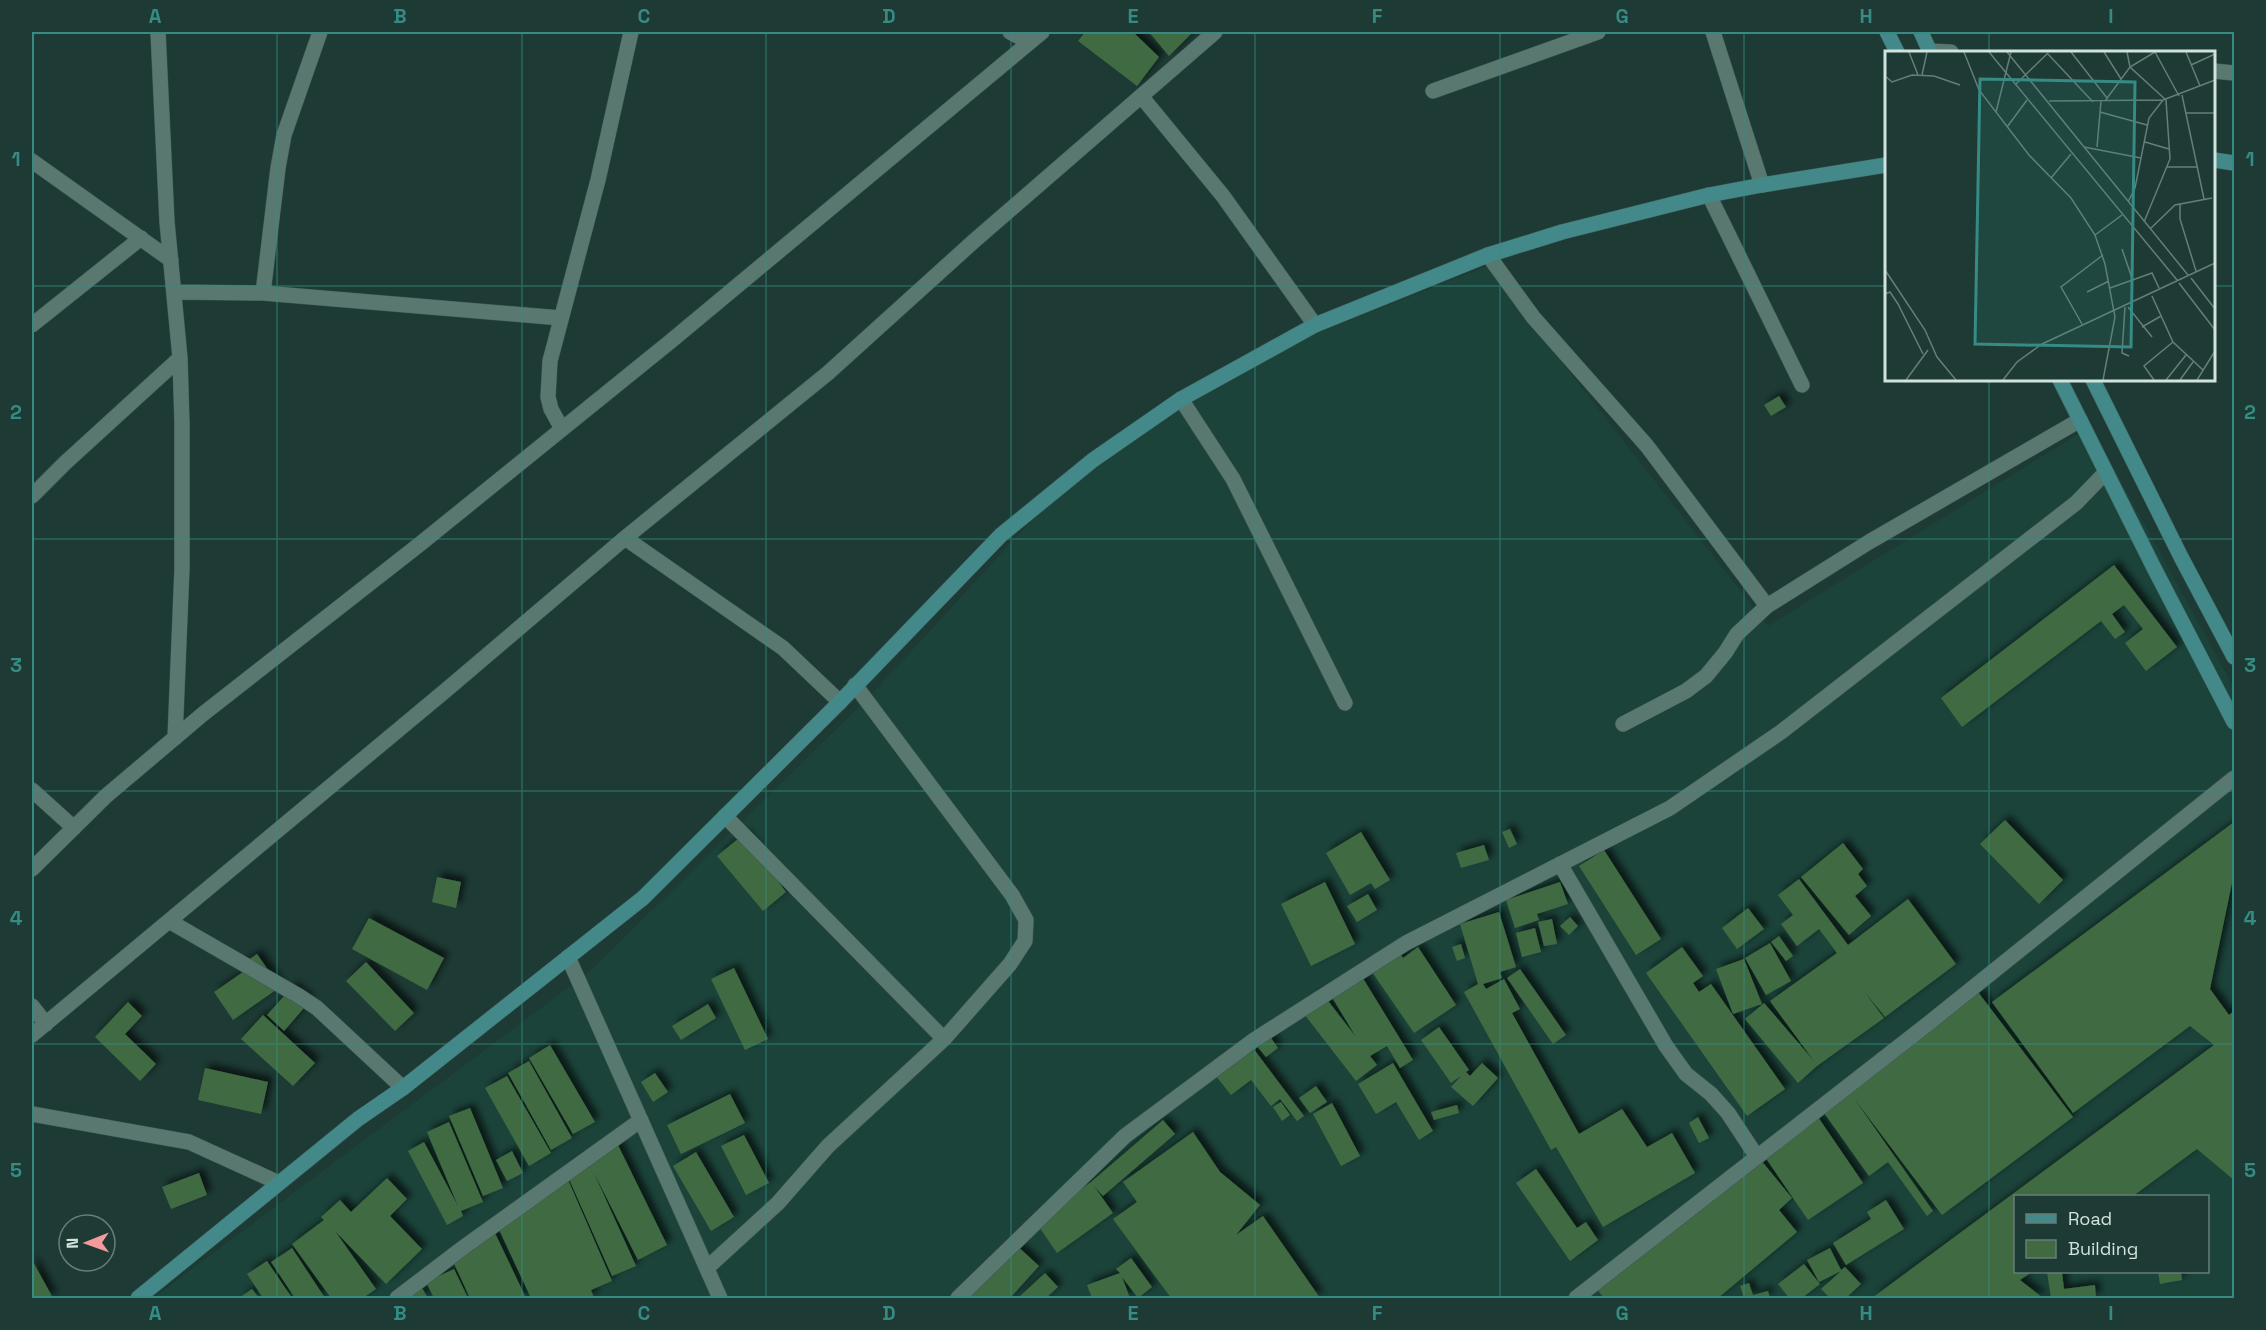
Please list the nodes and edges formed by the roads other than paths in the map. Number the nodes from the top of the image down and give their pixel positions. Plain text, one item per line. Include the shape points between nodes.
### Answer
1 (158, 32) edge
2 (320, 32) edge
3 (631, 32) edge
4 (1010, 32) edge
5 (1042, 32) edge
6 (1215, 32) edge
7 (1598, 32) edge
8 (1713, 32) edge
9 (1887, 32) edge
10 (1921, 32) edge
11 (1029, 42) junction
12 (1896, 51) edge
13 (1930, 51) edge
14 (2215, 71) edge
15 (2235, 73) edge
16 (1433, 91) dead end
17 (1141, 96) junction
18 (2215, 160) edge
19 (32, 161) edge
20 (2235, 163) edge
21 (1885, 165) edge
22 (1762, 184) junction
23 (1709, 195) junction
24 (141, 238) junction
25 (1488, 255) junction
26 (171, 260) junction
27 (174, 292) junction
28 (263, 293) junction
29 (561, 318) junction
30 (32, 325) edge
31 (1315, 325) junction
32 (180, 358) junction
33 (2060, 381) edge
34 (2093, 381) edge
35 (1802, 385) dead end
36 (1181, 399) junction
37 (2080, 420) junction
38 (562, 429) junction
39 (2106, 472) junction
40 (32, 496) edge
41 (625, 538) junction
42 (1767, 606) junction
43 (2235, 657) edge
44 (855, 686) junction
45 (840, 702) junction
46 (1345, 703) dead end
47 (2235, 722) edge
48 (1623, 724) dead end
49 (175, 738) junction
50 (2235, 778) edge
51 (32, 790) edge
52 (725, 816) junction
53 (74, 828) junction
54 (1560, 864) junction
55 (32, 870) edge
56 (169, 921) junction
57 (568, 957) junction
58 (32, 1006) edge
59 (46, 1023) junction
60 (32, 1035) edge
61 (944, 1039) junction
62 (403, 1088) junction
63 (32, 1114) edge
64 (641, 1120) junction
65 (1757, 1157) junction
66 (279, 1184) junction
67 (707, 1268) junction
68 (138, 1299) edge
69 (397, 1299) edge
70 (720, 1299) edge
71 (958, 1299) edge
72 (1576, 1299) edge

1 - 26 street
2 - 28 street via 284,135
3 - 29 street via 598,180
4 - 11 street
5 - 11 street
6 - 17 street
7 - 16 street
8 - 22 street
9 - 12 main road
10 - 13 main road
11 - 38 street
14 - 15 street
17 - 31 street via 1223,195
17 - 41 street via 828,373
18 - 20 main road
19 - 24 street
21 - 22 main road
22 - 23 main road
23 - 25 main road
23 - 35 street
24 - 26 street
24 - 30 street
25 - 31 main road
25 - 42 street via 1533,317 1647,446
26 - 27 street
27 - 28 street
27 - 32 street
28 - 29 street
29 - 38 street via 547,384 551,409
31 - 36 main road
32 - 40 street
32 - 49 street via 182,568
33 - 37 main road
34 - 43 main road
36 - 44 main road via 1093,460 1001,535
36 - 46 street via 1233,479
37 - 39 main road
37 - 42 street
38 - 49 street
39 - 47 main road
39 - 54 street via 2076,503 1781,732 1670,808
41 - 45 street via 783,648
41 - 56 street
42 - 48 street via 1737,634 1706,676
44 - 45 main road
44 - 61 street via 1012,894 1026,920 1025,941 1010,964
45 - 52 main road
49 - 53 street
50 - 65 street
51 - 53 street
52 - 57 main road via 643,898
52 - 61 street
53 - 55 street
54 - 65 street via 1666,1046 1686,1074 1728,1113
54 - 71 street via 1406,943 1254,1040 1125,1136
56 - 59 street
56 - 62 street via 317,1008
57 - 62 main road
57 - 64 street
58 - 59 street
59 - 60 street
61 - 67 street via 828,1146 778,1203
62 - 66 main road via 358,1119
63 - 66 street via 189,1142
64 - 67 street
64 - 69 street
65 - 72 street
66 - 68 main road
67 - 70 street

